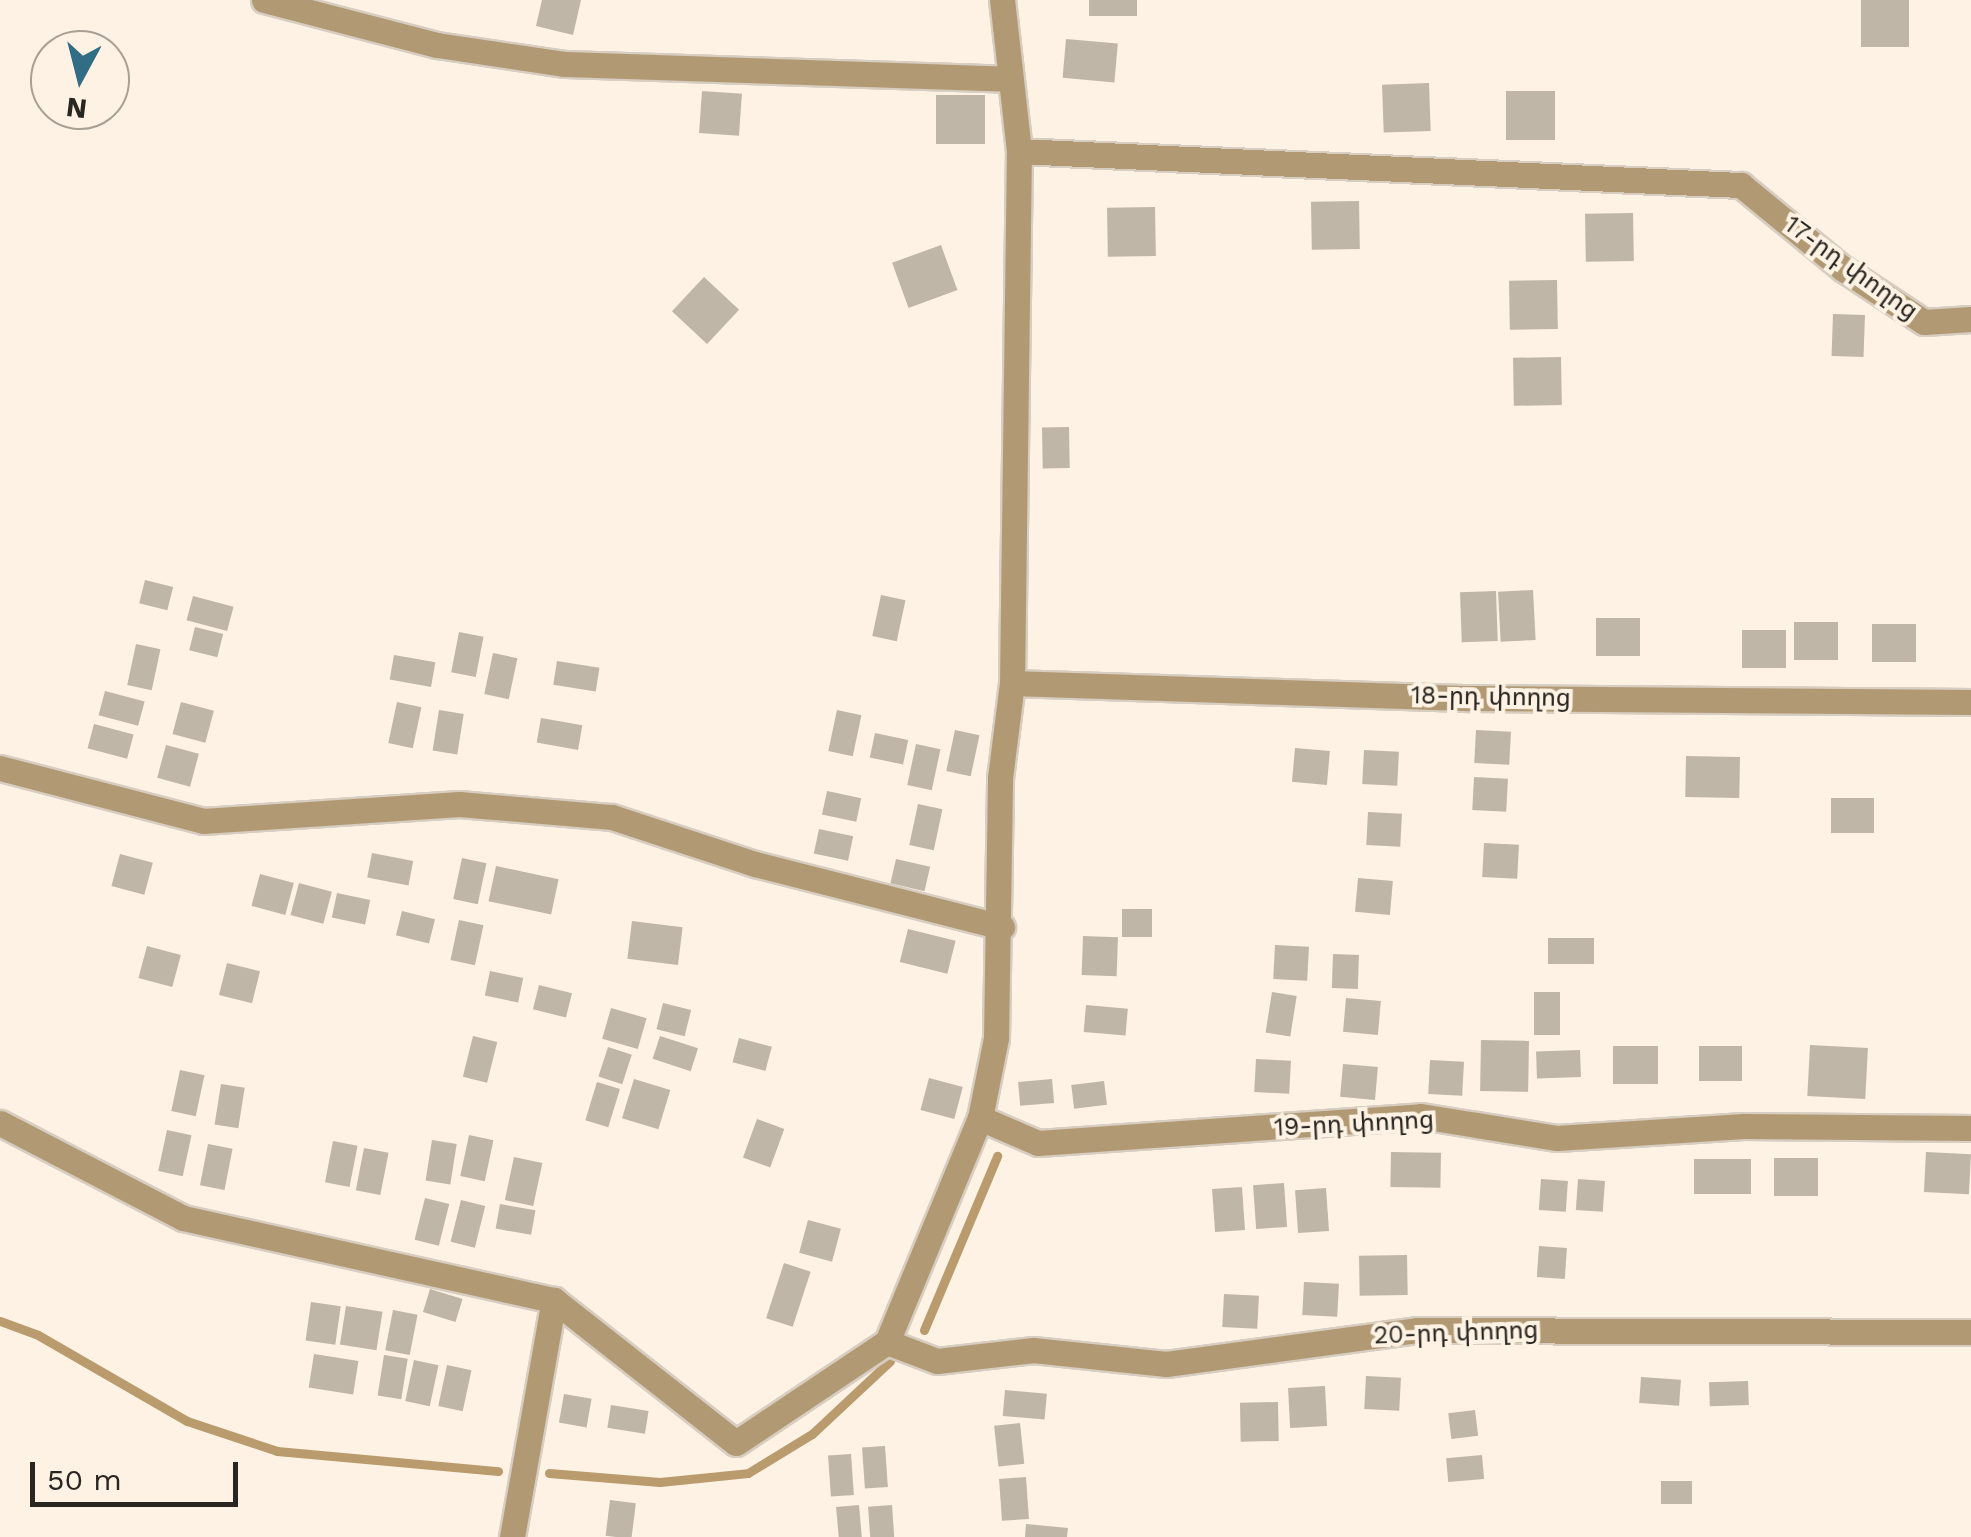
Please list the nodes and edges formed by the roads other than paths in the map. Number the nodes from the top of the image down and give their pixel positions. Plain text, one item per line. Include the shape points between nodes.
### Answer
1 (264, 0) edge
2 (1002, 0) edge
3 (1010, 79) junction
4 (1019, 152) junction
5 (1971, 319) edge
6 (1012, 683) junction
7 (1971, 702) edge
8 (0, 768) edge
9 (1002, 927) junction
10 (980, 1118) junction
11 (0, 1122) edge
12 (1971, 1128) edge
13 (554, 1300) junction
14 (1971, 1332) edge
15 (888, 1342) junction
16 (512, 1537) edge

1 - 3 street via 437,44 564,64
2 - 3 street
3 - 4 street
4 - 5 street, 17-րդ փողոց via 1741,185 1842,268 1924,322
4 - 6 street
6 - 7 street, 18-րդ փողոց via 1471,698
6 - 9 street via 1000,778
8 - 9 street via 203,822 460,804 612,817 755,864
9 - 10 street via 996,1038
10 - 12 street, 19-րդ փողոց via 1038,1144 1421,1116 1556,1138 1744,1126
10 - 15 street
11 - 13 street via 183,1218
13 - 15 street via 736,1444
13 - 16 street
14 - 15 street, 20-րդ փողոց via 1416,1330 1166,1364 1033,1350 937,1361

